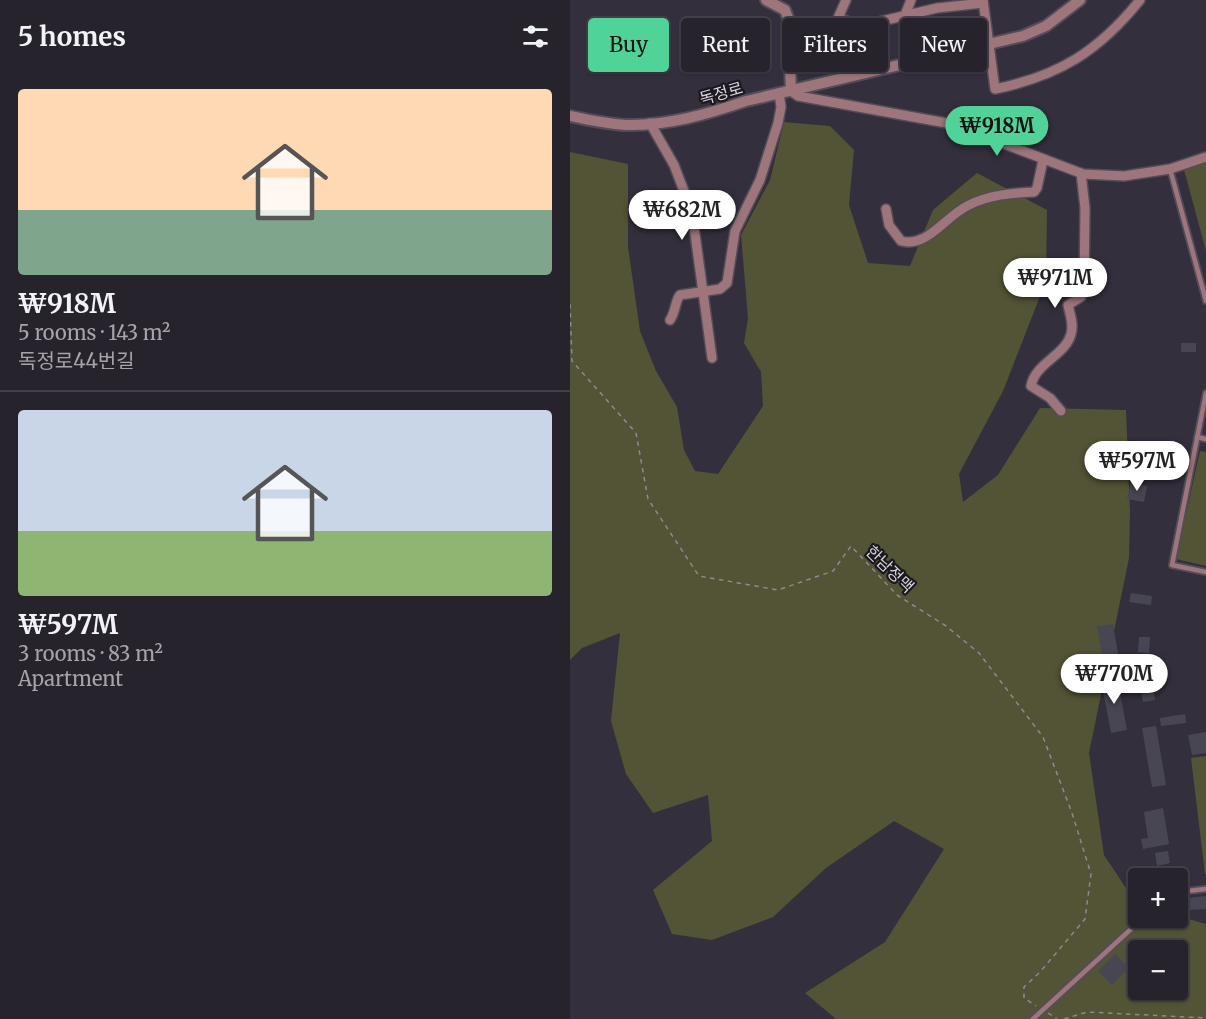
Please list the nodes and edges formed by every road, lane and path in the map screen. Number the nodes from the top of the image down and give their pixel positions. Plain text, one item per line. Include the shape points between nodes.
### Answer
1 (766, 0) edge
2 (846, 0) edge
3 (911, 0) edge
4 (1080, 0) edge
5 (1140, 0) edge
6 (983, 2) edge
7 (905, 15) junction
8 (988, 43) junction
9 (791, 91) junction
10 (779, 93) junction
11 (570, 116) edge
12 (650, 123) junction
13 (1206, 157) edge
14 (1043, 160) junction
15 (1170, 169) junction
16 (1081, 173) junction
17 (886, 209) dead end
18 (702, 290) junction
19 (1206, 301) edge
20 (570, 304) edge
21 (670, 320) dead end
22 (712, 358) dead end
23 (1206, 393) edge
24 (1061, 411) dead end
25 (1197, 437) junction
26 (1206, 439) edge
27 (1206, 572) edge
28 (1206, 889) edge
29 (1188, 891) edge
30 (1132, 928) edge
31 (1043, 1010) junction
32 (1206, 1018) edge
33 (1034, 1019) edge
34 (1058, 1019) edge
35 (1064, 1019) edge

1 - 9 street via 785,10 788,18
2 - 7 street via 838,18 861,26
3 - 7 street
4 - 8 street, 독정로 via 1046,26 1023,36
5 - 8 street via 1094,48 1065,67 1023,83 995,89
6 - 7 street
6 - 8 street
8 - 9 street, 독정로
9 - 10 street, 독정로
9 - 14 street via 798,96 952,124
10 - 12 street, 독정로 via 670,122
10 - 18 street via 778,123 760,180 735,231 727,283 725,288
11 - 12 street, 독정로 via 626,125
12 - 18 street via 674,165 692,212
13 - 15 street
14 - 16 street
14 - 17 street via 1034,192 999,194 970,204 917,242 901,241 889,225
15 - 16 street via 1124,176
15 - 19 lane
16 - 24 street via 1084,289 1081,297 1068,305 1072,321 1068,342 1045,364 1031,386
18 - 21 street via 680,295
18 - 22 street
20 - 31 path, 한남정맥 via 572,362 636,433 648,499 699,576 778,590 833,571 851,546 897,595 980,653 1043,737 1091,874 1084,919 1024,987 1024,998
23 - 25 lane
25 - 26 lane
25 - 27 lane via 1172,565
28 - 29 lane
30 - 31 lane
31 - 33 lane
31 - 34 path, 한남정맥
32 - 35 path via 1087,1012

